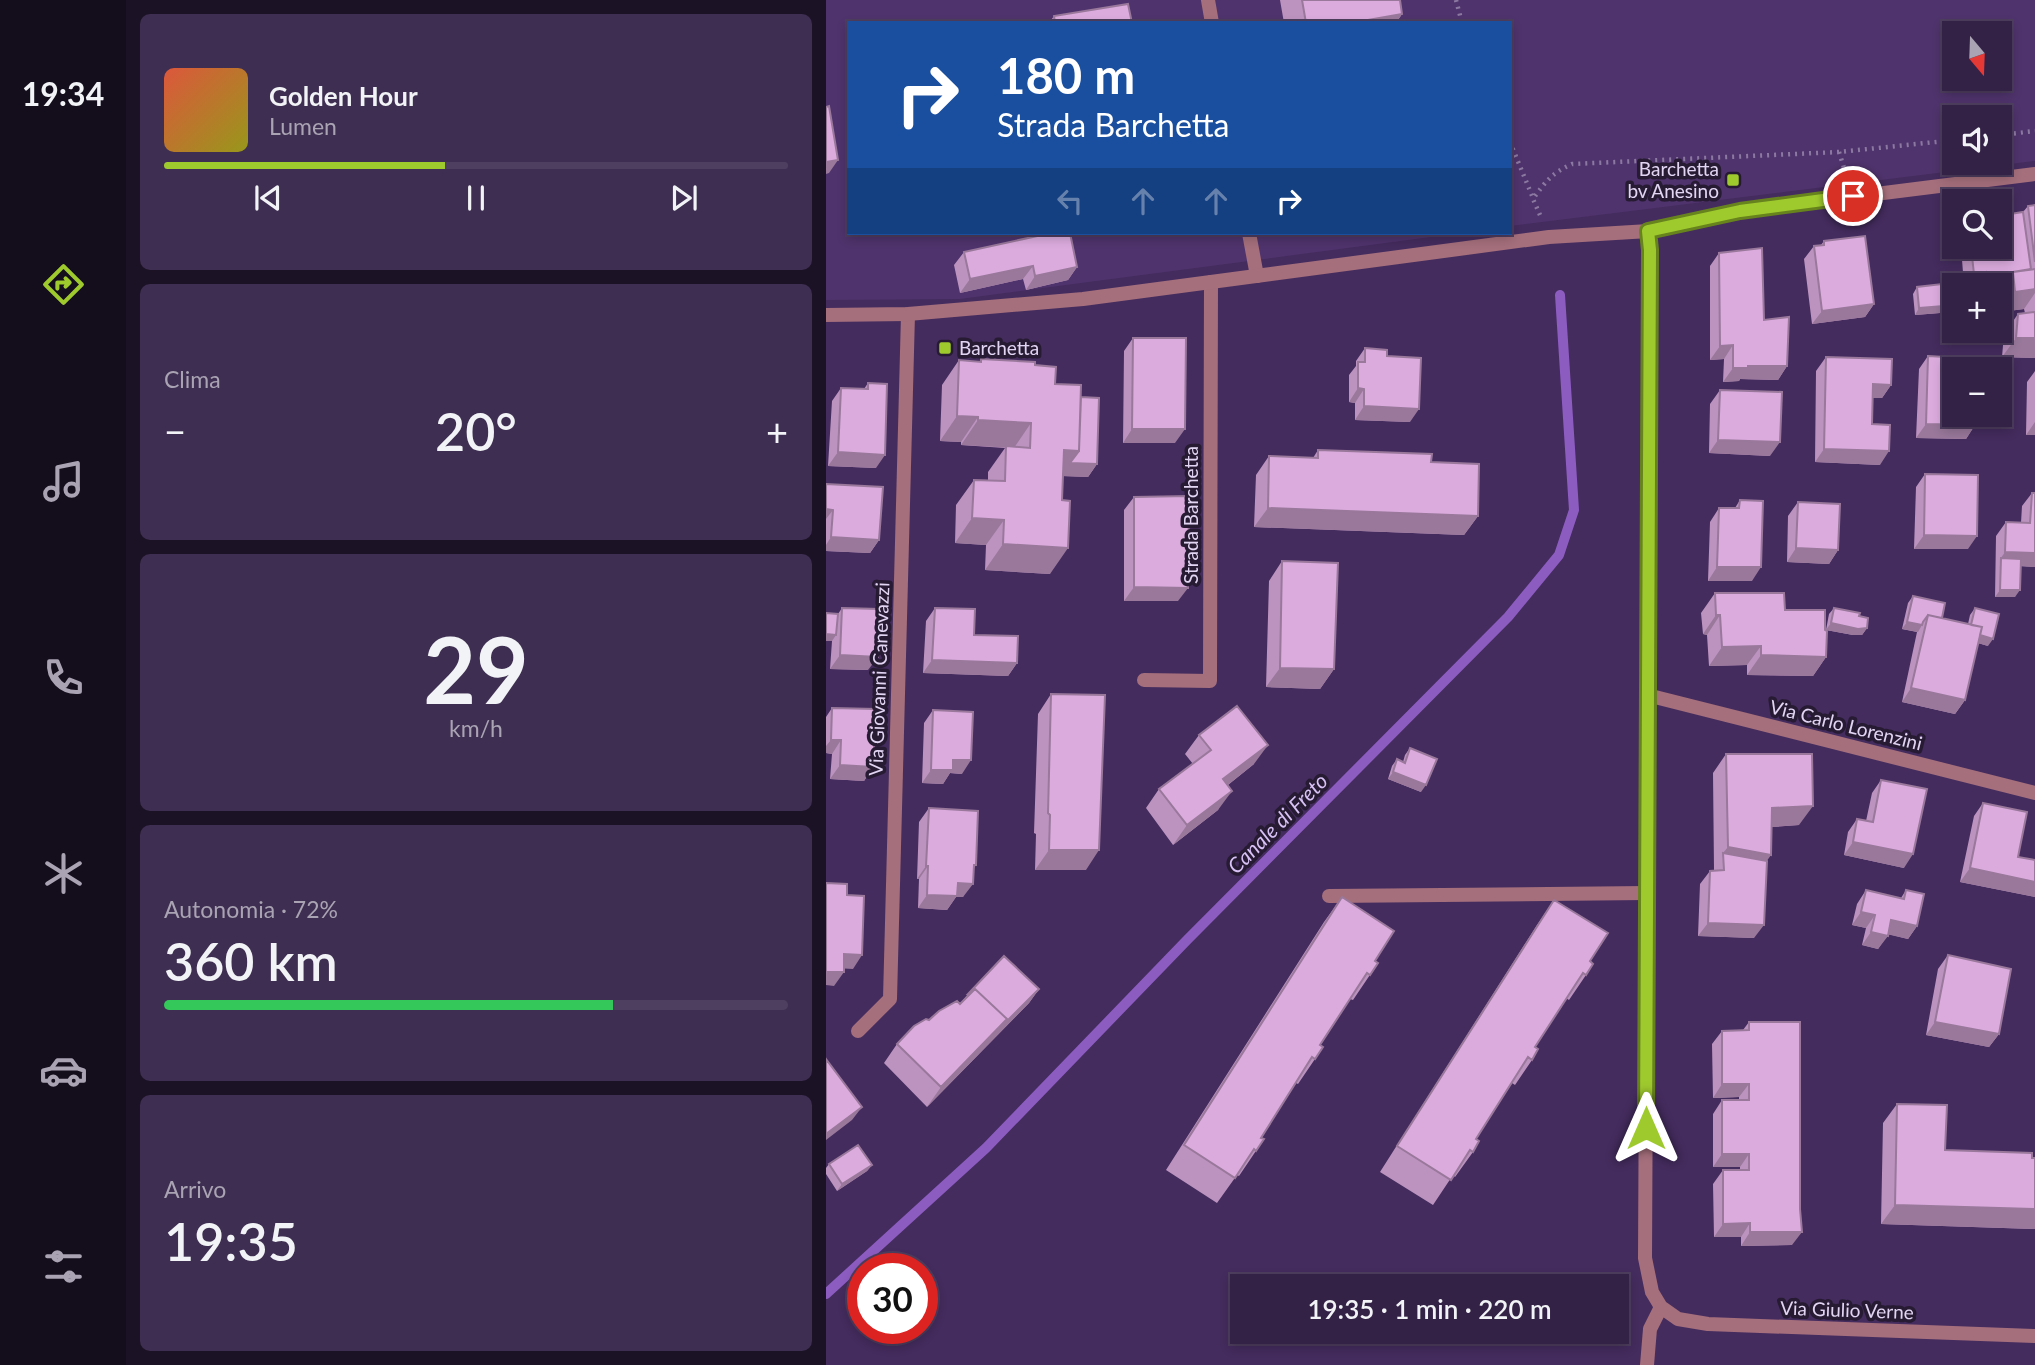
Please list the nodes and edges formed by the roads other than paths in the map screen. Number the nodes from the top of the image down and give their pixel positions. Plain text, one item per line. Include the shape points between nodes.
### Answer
1 (1208, 0) edge
2 (1212, 21) edge
3 (2035, 174) edge
4 (1648, 231) junction
5 (1249, 235) edge
6 (1256, 276) junction
7 (1212, 282) junction
8 (908, 314) junction
9 (826, 315) edge
10 (1144, 680) dead end
11 (1647, 695) junction
12 (2035, 793) edge
13 (1646, 893) junction
14 (1329, 896) dead end
15 (858, 1031) dead end
16 (1661, 1307) junction
17 (2035, 1336) edge
18 (1647, 1365) edge

1 - 2 street
3 - 4 street via 1740,211
4 - 6 street via 1549,237
4 - 11 street
5 - 6 street
6 - 7 street
7 - 8 street
7 - 10 street, Strada Barchetta via 1210,681
8 - 9 street
8 - 15 street, Via Giovanni Canevazzi via 890,999
11 - 12 street, Via Carlo Lorenzini
11 - 13 street
13 - 14 street
13 - 16 street via 1646,1258 1652,1292
16 - 17 street, Via Giulio Verne via 1692,1323
16 - 18 street via 1650,1329

